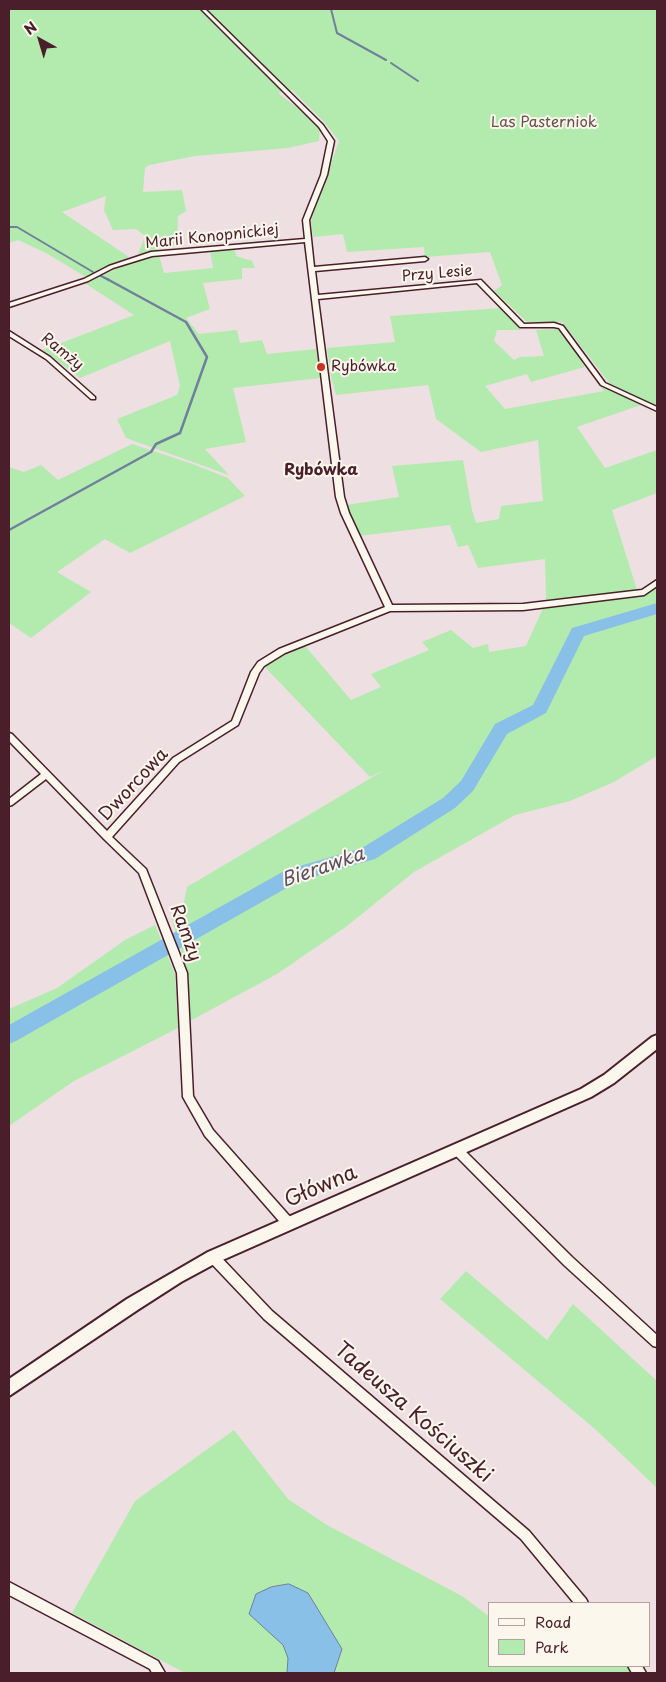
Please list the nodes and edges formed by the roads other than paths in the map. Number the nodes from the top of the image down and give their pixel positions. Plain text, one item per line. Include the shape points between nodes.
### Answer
1 (203, 9) edge
2 (308, 240) junction
3 (425, 259) dead end
4 (312, 269) junction
5 (316, 297) junction
6 (9, 305) edge
7 (9, 333) edge
8 (93, 398) dead end
9 (657, 409) edge
10 (657, 583) edge
11 (389, 608) junction
12 (9, 736) edge
13 (47, 774) junction
14 (9, 803) edge
15 (107, 838) junction
16 (657, 1041) edge
17 (458, 1151) junction
18 (289, 1224) junction
19 (213, 1257) junction
20 (657, 1342) edge
21 (9, 1388) edge
22 (9, 1588) edge
23 (581, 1602) edge
24 (159, 1673) edge

1 - 2 street via 321,126 331,141 324,175 306,220
2 - 4 street
2 - 6 street, Marii Konopnickiej via 151,254
3 - 4 street
4 - 5 street
5 - 9 street, Przy Lesie via 479,282 522,326 554,325 561,328 603,384
5 - 11 street via 340,497
7 - 8 street, Ramży via 48,358
10 - 11 street via 644,592 523,607
11 - 15 street, Dworcowa via 276,654 261,664 234,723 176,760
12 - 13 street, Ramży
13 - 14 street
13 - 15 street, Ramży
15 - 18 street, Ramży via 143,871 182,973 188,1097 209,1133
16 - 17 main road, Główna via 586,1093
17 - 18 main road, Główna
17 - 20 street via 568,1261
18 - 19 main road, Główna
19 - 21 main road, Główna via 133,1304
19 - 23 street, Tadeusza Kościuszki via 268,1315 525,1535
22 - 24 street via 154,1665

